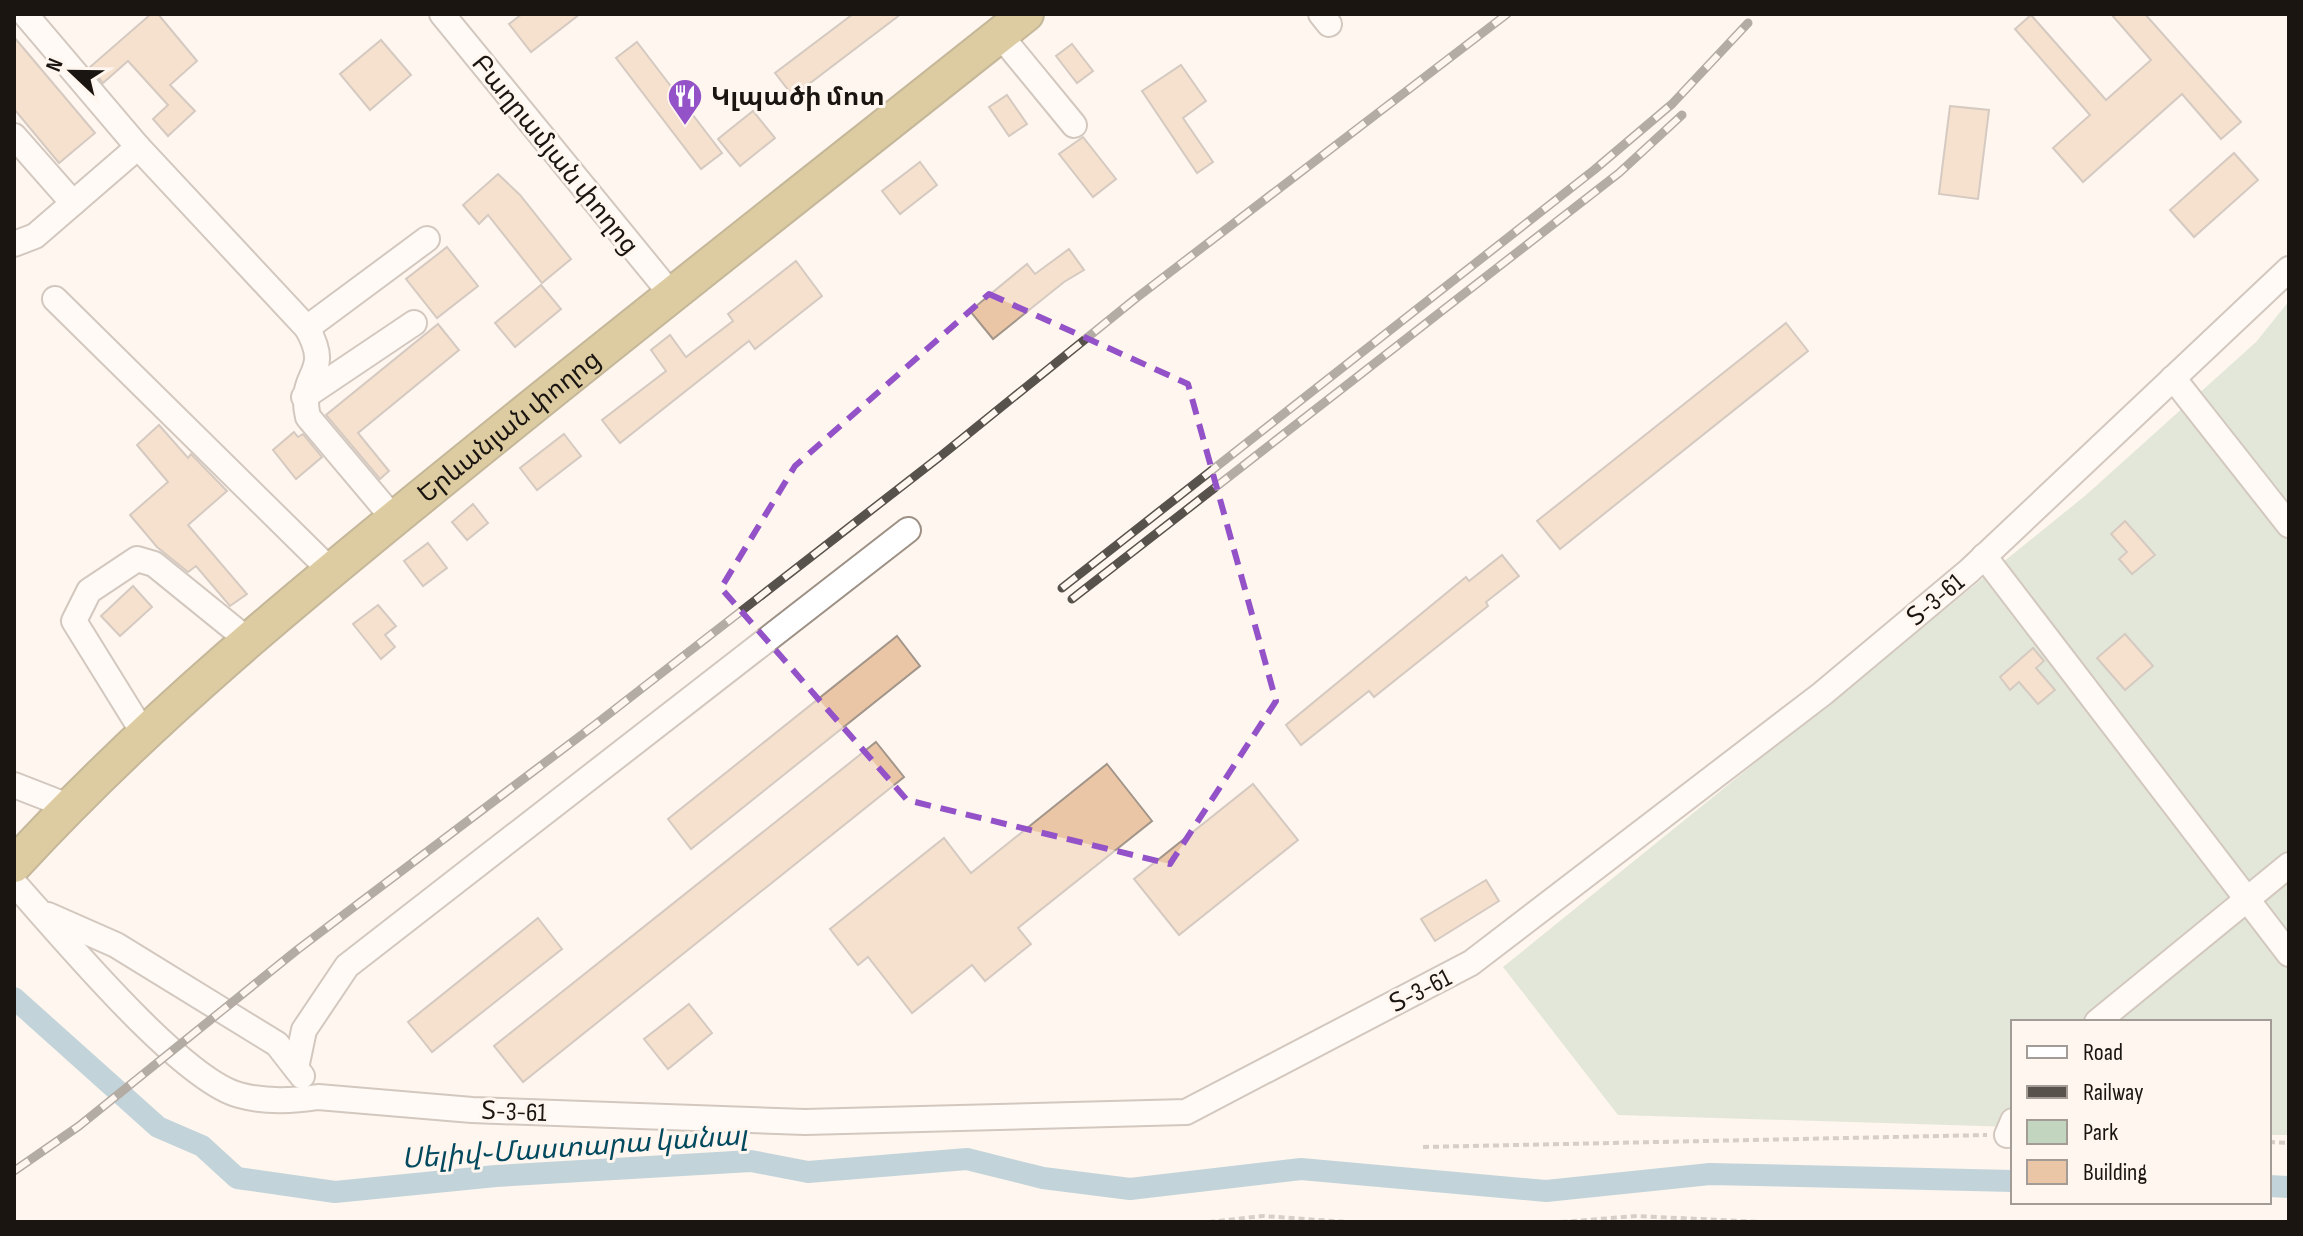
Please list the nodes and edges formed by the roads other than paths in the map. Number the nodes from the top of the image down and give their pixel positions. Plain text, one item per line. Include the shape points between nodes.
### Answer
1 (25, 14) edge
2 (442, 14) edge
3 (1013, 24) edge
4 (1074, 125) dead end
5 (14, 136) edge
6 (138, 147) junction
7 (73, 203) junction
8 (427, 239) dead end
9 (14, 244) edge
10 (2289, 269) edge
11 (671, 294) junction
12 (55, 299) dead end
13 (414, 323) dead end
14 (307, 328) junction
15 (2173, 378) junction
16 (304, 397) junction
17 (394, 519) junction
18 (2289, 525) edge
19 (908, 530) dead end
20 (1984, 556) junction
21 (331, 571) junction
22 (249, 641) junction
23 (144, 734) junction
24 (14, 785) edge
25 (68, 806) junction
26 (14, 865) edge
27 (2289, 865) edge
28 (14, 883) edge
29 (2250, 900) junction
30 (40, 911) junction
31 (2289, 954) edge
32 (2100, 1020) edge
33 (296, 1068) junction
34 (318, 1097) junction

1 - 6 street
2 - 11 street, Բաղրամյան փողոց
3 - 4 street
3 - 11 highway, Երևանյան փողոց
5 - 7 street
6 - 7 street
6 - 14 street
7 - 9 street via 35,236
8 - 14 street
10 - 15 street, Տ-3-61 / Տ-3-61
11 - 17 highway, Երևանյան փողոց
12 - 21 street
13 - 16 street
14 - 16 street via 320,362
15 - 18 street
15 - 20 street, Տ-3-61 / Տ-3-61
16 - 17 street via 308,417
17 - 21 highway, Երևանյան փողոց
19 - 33 street via 347,966 304,1030
20 - 29 street
20 - 34 street, Տ-3-61 / Տ-3-61 via 1822,694 1471,963 1186,1112 805,1122 472,1110
21 - 22 highway, Երևանյան փողոց
22 - 23 highway, Երևանյան փողոց
22 - 23 street via 154,564 137,559 89,591 74,621
23 - 25 highway, Երևանյան փողոց
24 - 25 street
25 - 26 highway, Երևանյան փողոց
27 - 29 street
28 - 30 street, Տ-3-61 / Տ-3-61
29 - 31 street
29 - 32 street
30 - 33 street, Տ-3-61 / Տ-3-61 via 116,945 277,1044
30 - 34 street, Տ-3-61 / Տ-3-61 via 112,992 198,1072 238,1095 294,1101
33 - 34 street, Տ-3-61 / Տ-3-61

